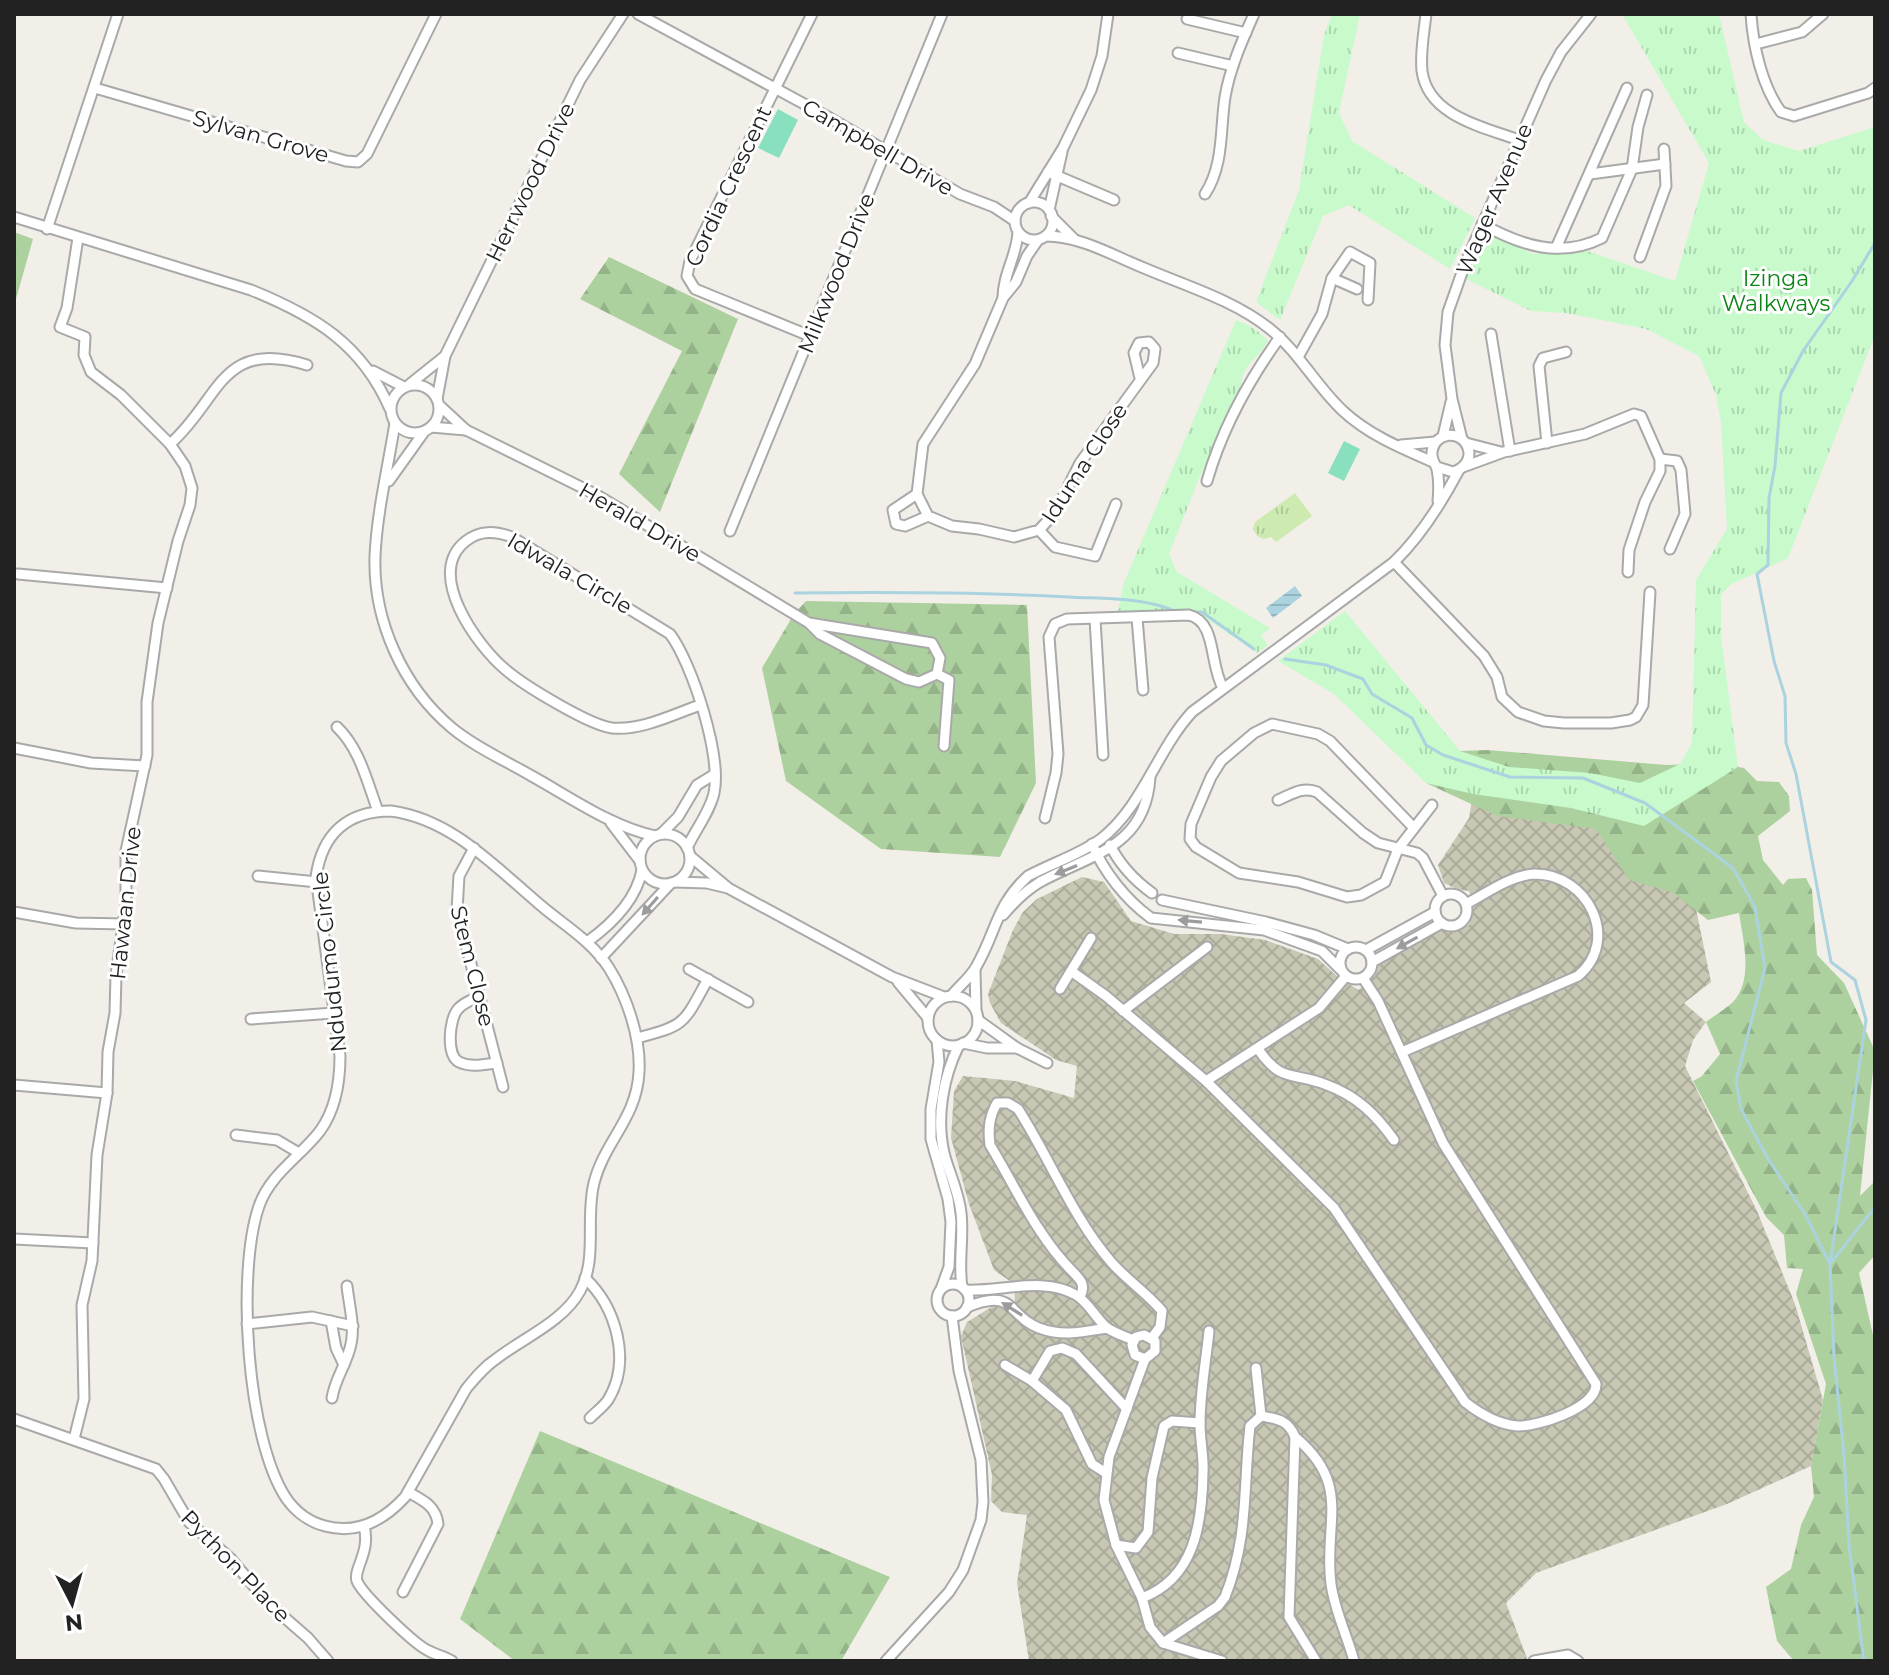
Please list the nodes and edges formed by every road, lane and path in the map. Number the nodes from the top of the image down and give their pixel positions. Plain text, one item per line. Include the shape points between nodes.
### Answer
1 (118, 14) edge
2 (436, 14) edge
3 (623, 14) edge
4 (638, 14) edge
5 (812, 14) edge
6 (942, 14) edge
7 (1108, 14) edge
8 (1254, 14) edge
9 (1426, 14) edge
10 (1591, 14) edge
11 (1751, 14) edge
12 (1823, 14) edge
13 (1187, 19) dead end
14 (1246, 33) junction
15 (1756, 44) junction
16 (1178, 53) dead end
17 (1233, 66) junction
18 (95, 88) junction
19 (774, 88) junction
20 (1627, 88) dead end
21 (1875, 88) edge
22 (1647, 95) dead end
23 (1519, 140) junction
24 (1664, 149) dead end
25 (885, 151) junction
26 (1665, 164) junction
27 (1632, 169) junction
28 (1053, 174) junction
29 (1590, 174) junction
30 (1205, 194) dead end
31 (1114, 200) dead end
32 (1025, 205) junction
33 (994, 207) junction
34 (1050, 213) junction
35 (14, 217) edge
36 (1015, 221) junction
37 (1482, 224) junction
38 (47, 229) junction
39 (1018, 232) junction
40 (78, 238) junction
41 (1042, 238) junction
42 (1074, 239) junction
43 (1556, 248) junction
44 (1640, 257) dead end
45 (1332, 278) junction
46 (1357, 289) dead end
47 (1003, 298) junction
48 (1368, 300) dead end
49 (1491, 334) dead end
50 (810, 336) junction
51 (1280, 337) junction
52 (1566, 352) dead end
53 (445, 356) junction
54 (1298, 357) junction
55 (307, 365) dead end
56 (370, 369) junction
57 (1140, 378) dead end
58 (406, 386) junction
59 (1452, 399) junction
60 (438, 402) junction
61 (390, 409) junction
62 (395, 423) junction
63 (428, 429) junction
64 (466, 430) junction
65 (1439, 439) junction
66 (1464, 441) junction
67 (1547, 443) junction
68 (170, 444) junction
69 (1397, 445) junction
70 (1507, 452) junction
71 (1660, 459) junction
72 (1435, 464) junction
73 (1461, 469) junction
74 (1207, 481) dead end
75 (385, 490) junction
76 (917, 494) junction
77 (1116, 504) dead end
78 (1438, 505) junction
79 (928, 516) junction
80 (1039, 530) junction
81 (730, 531) dead end
82 (1670, 549) dead end
83 (1394, 562) junction
84 (1628, 572) dead end
85 (18, 574) dead end
86 (167, 588) junction
87 (1650, 592) dead end
88 (1137, 618) junction
89 (1095, 619) junction
90 (809, 623) junction
91 (937, 674) junction
92 (1223, 688) junction
93 (1143, 690) dead end
94 (700, 705) junction
95 (337, 727) dead end
96 (944, 746) dead end
97 (14, 748) edge
98 (1103, 755) dead end
99 (145, 766) junction
100 (715, 774) junction
101 (1150, 777) junction
102 (1278, 800) dead end
103 (1432, 805) dead end
104 (378, 811) junction
105 (606, 817) junction
106 (1045, 818) dead end
107 (1414, 828) junction
108 (1105, 834) junction
109 (658, 835) junction
110 (1092, 844) junction
111 (1112, 847) junction
112 (474, 848) junction
113 (1398, 849) junction
114 (688, 852) junction
115 (1098, 857) junction
116 (641, 865) junction
117 (258, 876) dead end
118 (317, 882) junction
119 (673, 883) junction
120 (728, 888) junction
121 (1152, 893) dead end
122 (1443, 896) junction
123 (1162, 900) dead end
124 (1466, 904) junction
125 (14, 912) edge
126 (1435, 912) junction
127 (998, 920) junction
128 (1442, 923) junction
129 (124, 924) junction
130 (1091, 938) dead end
131 (587, 942) junction
132 (1207, 947) dead end
133 (1348, 949) junction
134 (1366, 950) junction
135 (601, 958) junction
136 (1372, 962) junction
137 (689, 969) dead end
138 (975, 970) junction
139 (1071, 971) junction
140 (1343, 973) junction
141 (892, 977) junction
142 (1363, 978) junction
143 (708, 979) junction
144 (1060, 989) dead end
145 (480, 996) junction
146 (947, 996) junction
147 (748, 1002) dead end
148 (1123, 1011) junction
149 (334, 1013) junction
150 (977, 1016) junction
151 (928, 1018) junction
152 (251, 1019) dead end
153 (637, 1038) junction
154 (937, 1040) junction
155 (961, 1044) junction
156 (1017, 1048) junction
157 (1258, 1049) junction
158 (1402, 1052) junction
159 (497, 1063) junction
160 (1047, 1063) dead end
161 (1206, 1081) junction
162 (14, 1085) edge
163 (503, 1087) dead end
164 (107, 1093) junction
165 (236, 1135) dead end
166 (1394, 1140) dead end
167 (299, 1153) junction
168 (14, 1239) edge
169 (93, 1243) junction
170 (585, 1278) junction
171 (347, 1286) dead end
172 (964, 1288) junction
173 (941, 1289) junction
174 (1080, 1297) junction
175 (967, 1307) junction
176 (952, 1316) junction
177 (331, 1321) junction
178 (247, 1324) junction
179 (353, 1326) junction
180 (1107, 1328) junction
181 (1209, 1331) dead end
182 (1152, 1338) junction
183 (1133, 1340) junction
184 (1145, 1359) junction
185 (344, 1365) junction
186 (1005, 1365) dead end
187 (1256, 1368) dead end
188 (1032, 1381) junction
189 (332, 1398) dead end
190 (1127, 1409) junction
191 (1261, 1416) junction
192 (590, 1418) dead end
193 (14, 1419) edge
194 (1200, 1423) junction
195 (1295, 1437) junction
196 (74, 1439) junction
197 (1106, 1473) junction
198 (408, 1492) junction
199 (364, 1526) junction
200 (1116, 1545) junction
201 (403, 1592) dead end
202 (1142, 1598) junction
203 (1163, 1643) junction
204 (328, 1661) edge
205 (452, 1661) edge
206 (886, 1661) edge
207 (1222, 1661) edge
208 (1316, 1661) edge
209 (1354, 1661) edge
210 (1534, 1661) edge
211 (1578, 1661) edge

1 - 18 street
2 - 18 street, Sylvan Grove via 367,154 358,162
3 - 53 street, Herrwood Drive via 580,80
4 - 19 street, Campbell Drive
5 - 19 street, Cordia Crescent
6 - 25 street, Milkwood Drive
7 - 28 street via 1098,72
8 - 14 street
9 - 23 street via 1422,72 1437,103
10 - 23 street, Wager Avenue via 1553,65
11 - 15 street
12 - 15 street via 1802,32
13 - 14 street
14 - 17 street
15 - 21 street via 1770,93 1787,115
16 - 17 street
17 - 30 street via 1219,159
18 - 38 street
19 - 25 street, Campbell Drive
19 - 50 street, Cordia Crescent via 687,276 695,289
20 - 29 street
22 - 27 street
23 - 37 street, Wager Avenue
24 - 26 street
25 - 33 street, Campbell Drive
25 - 50 street, Milkwood Drive
26 - 27 street
26 - 44 street via 1666,186
27 - 29 street
27 - 43 street via 1602,238
28 - 31 street
28 - 32 street
28 - 34 street
29 - 43 street
32 - 33 street
32 - 34 street via 1040,204
32 - 36 street
33 - 36 street
34 - 41 street via 1052,227
34 - 42 street
35 - 38 street
36 - 39 street
37 - 43 street via 1532,247
37 - 59 street, Wager Avenue via 1448,312 1445,345
38 - 40 street
39 - 41 street via 1027,239
39 - 47 street
40 - 56 street via 263,295 335,335
40 - 68 street, Hawaan Drive via 60,327 85,337 84,355 91,372
41 - 42 street
41 - 47 street
42 - 51 street via 1235,306
45 - 46 street
45 - 48 street via 1347,253 1362,258 1370,266
45 - 54 street via 1322,314
47 - 76 street via 975,364 923,444
49 - 70 street
50 - 81 street, Milkwood Drive
51 - 54 street
51 - 74 street via 1241,399
52 - 67 street via 1543,358 1539,366
53 - 58 street, Herrwood Drive
53 - 60 street, Herrwood Drive
54 - 69 street via 1343,411 1372,434
55 - 68 street via 270,357 224,375
56 - 58 street
56 - 61 street
57 - 80 street, Iduma Close
58 - 60 street via 422,386
58 - 61 street
59 - 65 street
59 - 66 street
60 - 63 street via 436,421
60 - 64 street, Herald Drive
61 - 62 street
62 - 63 street via 408,432
62 - 75 street
63 - 64 street, Herald Drive
63 - 75 street
64 - 90 street, Herald Drive via 597,495
65 - 66 street via 1453,435
65 - 69 street
65 - 72 street via 1432,452
66 - 70 street
66 - 73 street via 1469,456
67 - 70 street
67 - 71 street via 1599,430 1634,414 1641,416
68 - 86 street, Hawaan Drive via 192,488
69 - 72 street
70 - 73 street
71 - 82 street via 1677,461 1681,470 1685,514
71 - 84 street via 1659,477 1629,550
72 - 73 street via 1447,472
72 - 78 street
73 - 78 street
75 - 105 street via 375,553 377,593 397,656 416,690 469,740
76 - 79 street
76 - 79 street via 893,510 893,520 905,526
77 - 80 street via 1095,556 1055,547
78 - 83 street via 1421,534
79 - 80 street, Iduma Close via 952,526 1014,537
83 - 87 street via 1484,656 1509,706 1530,717 1564,723 1636,717 1643,705
83 - 92 street
85 - 86 street
86 - 99 street, Hawaan Drive via 147,702
88 - 89 street
88 - 92 street via 1189,615 1204,621
88 - 93 street
89 - 98 street
89 - 106 street via 1060,621 1050,631 1058,764
90 - 91 street, Herald Drive via 820,634 906,679 919,682
90 - 91 street, Herald Drive via 932,643 940,658
91 - 96 street, Herald Drive via 949,680
92 - 101 street via 1179,726
94 - 94 street, Idwala Circle via 676,643 648,618 501,533 470,537 454,552 449,579 469,625 495,660 536,690 613,728 640,725
94 - 100 street, Idwala Circle
95 - 104 street via 355,749
97 - 99 street via 91,763
99 - 129 street, Hawaan Drive via 126,851
100 - 109 street via 697,785 678,817
100 - 114 street via 713,797
101 - 108 street
101 - 111 street via 1141,812
102 - 113 street via 1300,790 1317,792 1363,833
103 - 107 street
104 - 112 street via 425,819
104 - 118 street, Ndudumo Circle via 351,819 331,835 323,846
105 - 109 street
105 - 116 street
107 - 113 street
107 - 113 street via 1330,741 1272,724 1221,761 1191,824 1190,839 1196,847 1239,873 1298,882 1347,897 1385,882
108 - 110 street
108 - 111 street
109 - 114 street via 676,837
109 - 116 street via 642,849
110 - 115 street
110 - 127 street via 1028,876 1007,897
111 - 115 street
111 - 121 street via 1118,861
112 - 131 street
112 - 145 street, Stem Close via 459,876 456,899
113 - 122 street via 1423,858
114 - 119 street via 687,871
114 - 120 street
115 -> 127 street via 1039,883
140 -> 115 street via 1308,943 1264,930 1151,918 1136,907
116 - 119 street via 650,880
116 - 131 street via 632,898
117 - 118 street
118 - 149 street, Ndudumo Circle
119 - 120 street
119 -> 135 street
120 - 141 street
122 - 124 street via 1456,895
122 - 126 street
123 - 133 street via 1266,922
124 - 128 street via 1463,921
124 - 158 street via 1516,878 1549,875 1585,898 1597,919 1599,943 1578,976
125 - 129 street via 76,923
126 - 128 street
126 - 134 street
127 - 138 street
128 -> 136 street
129 - 164 street, Hawaan Drive
130 - 139 street
131 - 135 street
132 - 148 street
133 - 134 street
133 - 140 street via 1341,955
134 - 136 street
135 - 153 street
136 - 142 street
137 - 143 street
138 - 146 street
138 - 150 street
139 - 144 street
139 - 148 street
140 - 142 street via 1354,980
140 - 157 street via 1319,1008
141 - 146 street
141 - 151 street
142 - 158 street
143 - 147 street
143 - 153 street via 681,1023
145 - 159 street, Stem Close
145 - 159 street via 454,1015 452,1053 468,1065
146 - 150 street via 966,1000
146 - 151 street via 933,1006
148 - 161 street
149 - 152 street
149 - 167 street, Ndudumo Circle via 340,1080 320,1130
150 - 155 street via 974,1034
150 - 156 street
151 - 154 street
153 - 170 street via 636,1096 590,1198
154 - 155 street
154 - 173 street via 931,1139 951,1222 949,1267
155 - 156 street
155 - 172 street via 949,1069 941,1125 961,1213 959,1272
156 - 160 street
157 - 161 street
157 - 166 street via 1280,1073 1309,1078 1355,1099
158 - 161 street via 1443,1143 1596,1384 1591,1399 1551,1420 1516,1426 1487,1417 1465,1402 1334,1208
159 - 163 street, Stem Close
162 - 164 street
164 - 169 street, Hawaan Drive via 97,1155
165 - 167 street via 277,1140
167 - 178 street, Ndudumo Circle via 266,1189 259,1207 248,1267
168 - 169 street
169 - 196 street, Hawaan Drive via 81,1318 84,1399
170 - 192 street via 605,1300 618,1345 613,1390
170 - 198 street via 565,1310 493,1360 466,1389
171 - 179 street
172 - 173 street via 949,1284
172 - 174 street via 1045,1286
172 - 175 street
173 - 176 street via 938,1306
174 - 180 street
174 - 182 street via 1082,1281 1054,1251 990,1145 988,1129 997,1103 1018,1109 1095,1239 1162,1311
175 - 176 street
180 -> 175 street via 1052,1332 1035,1327 1010,1303 985,1301
176 - 206 street via 981,1460 981,1520 949,1592
177 - 178 street via 312,1317
177 - 179 street
177 - 185 street
178 - 199 street, Ndudumo Circle via 261,1429 285,1497 321,1525
179 - 185 street
180 - 183 street
181 - 194 street
182 - 183 street
182 - 184 street via 1155,1351
183 - 184 street via 1132,1351
184 - 190 street
185 - 189 street
186 - 188 street
187 - 191 street
188 - 190 street via 1050,1351 1062,1348 1076,1354
188 - 197 street via 1066,1410 1092,1464
190 - 197 street
191 - 195 street via 1281,1419
191 - 203 street via 1250,1426 1245,1523 1225,1597
193 - 196 street, Python Place
194 - 200 street via 1172,1421 1164,1426 1152,1478 1148,1532 1136,1548
194 - 202 street via 1203,1473 1196,1541 1166,1587
195 - 208 street via 1289,1617
195 - 209 street via 1311,1450 1333,1495 1330,1581
196 - 204 street, Python Place via 156,1469 189,1522
197 - 200 street via 1104,1500
198 - 199 street via 392,1511
198 - 201 street via 432,1507 438,1524
199 - 205 street via 367,1545 356,1575 359,1584 420,1645
200 - 202 street
202 - 203 street via 1150,1627
203 - 207 street
210 - 211 street via 1568,1655

